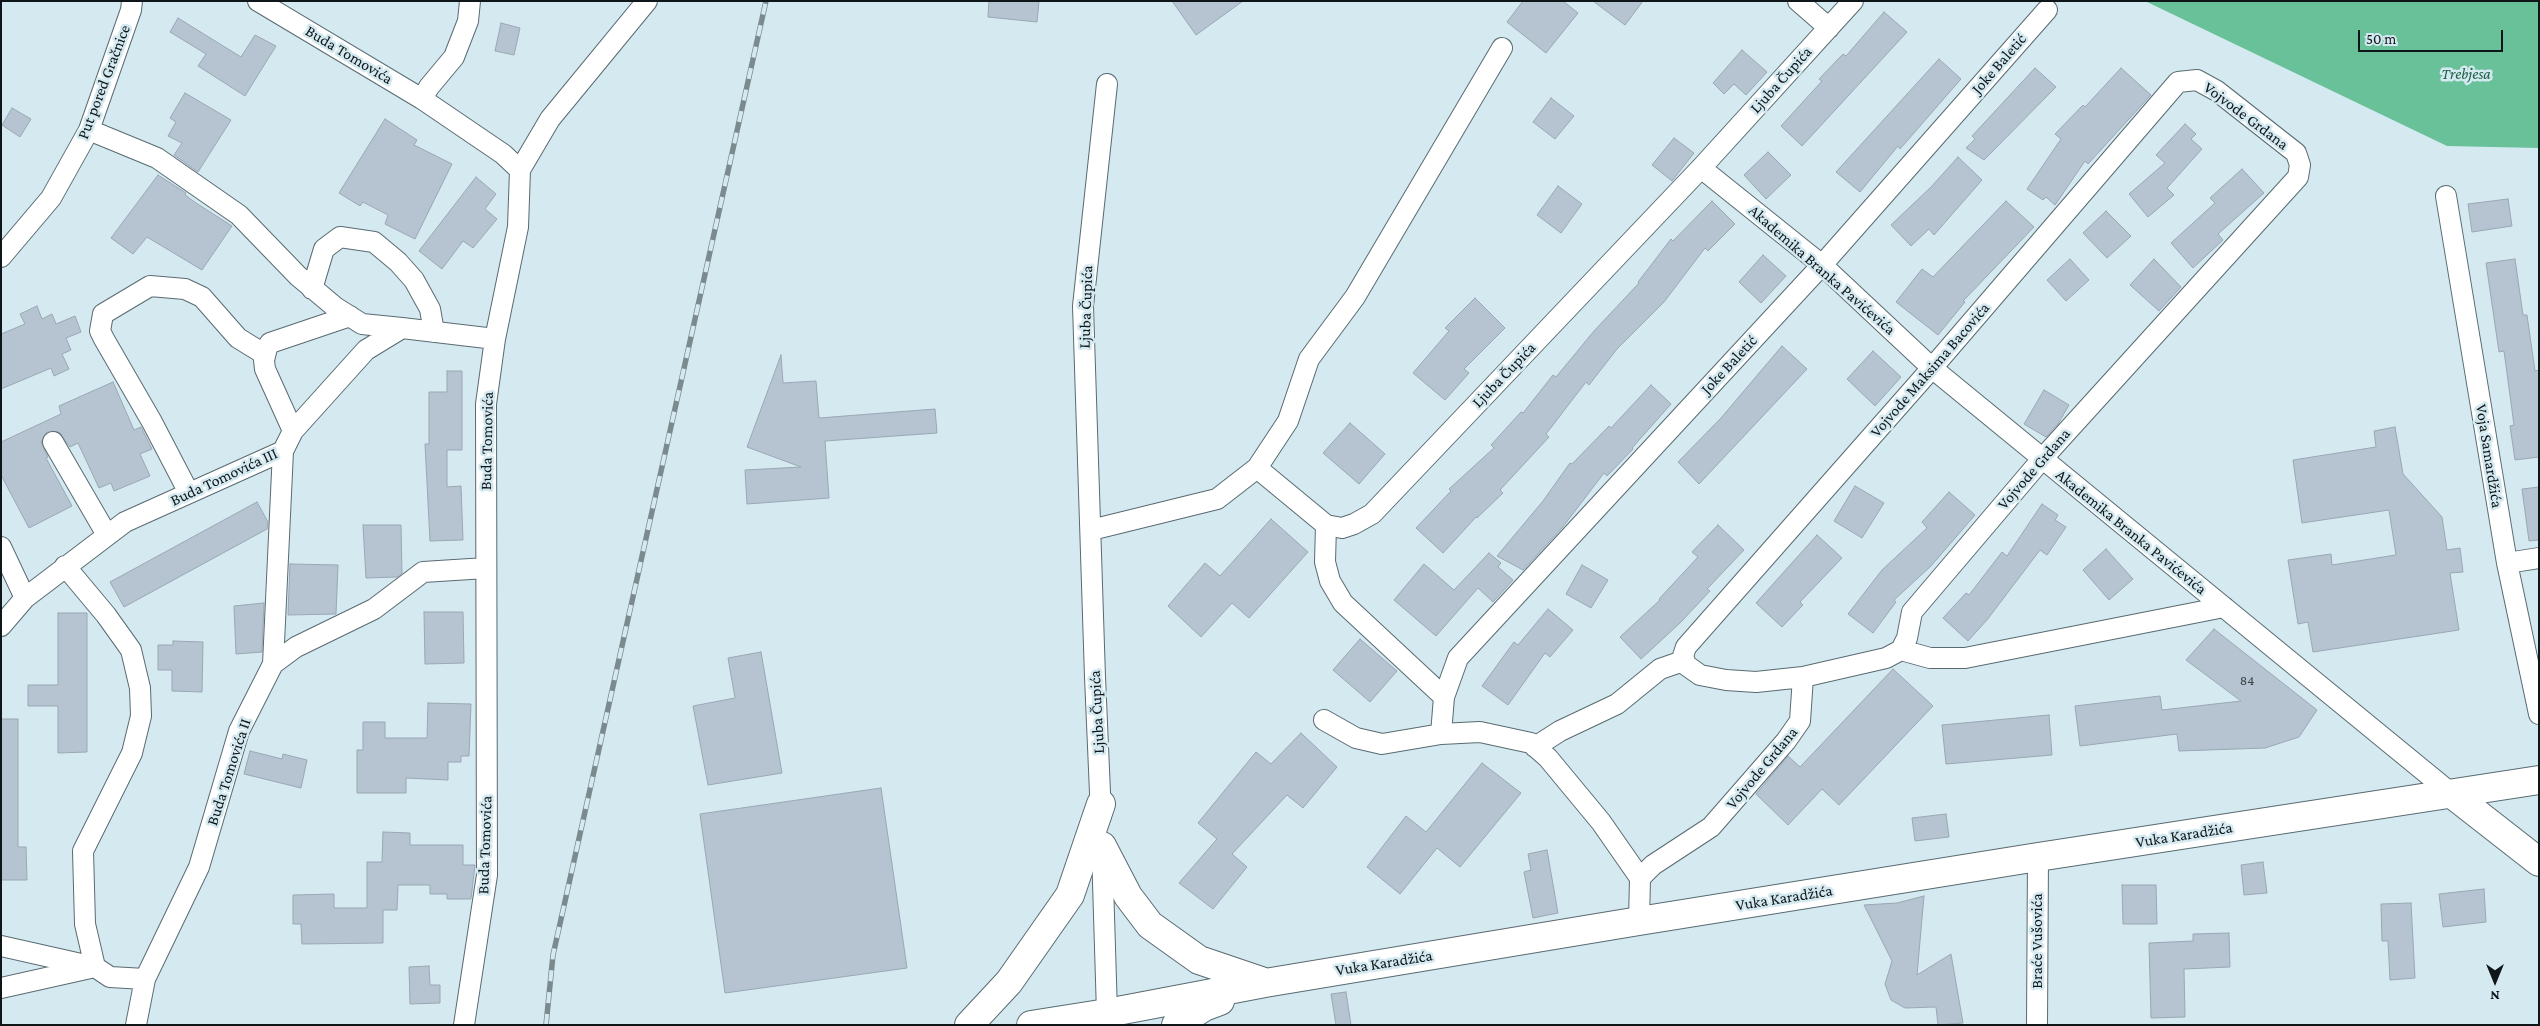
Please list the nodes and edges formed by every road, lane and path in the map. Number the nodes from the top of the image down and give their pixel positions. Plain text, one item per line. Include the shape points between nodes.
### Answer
1 (132, 1) edge
2 (258, 1) edge
3 (470, 1) edge
4 (646, 1) edge
5 (1798, 1) edge
6 (1853, 1) edge
7 (2047, 10) dead end
8 (1829, 28) junction
9 (1502, 48) dead end
10 (2178, 82) joint
11 (1107, 84) dead end
12 (422, 99) junction
13 (89, 130) junction
14 (1701, 168) junction
15 (520, 170) junction
16 (2446, 196) dead end
17 (1, 257) edge
18 (1822, 265) junction
19 (312, 288) junction
20 (350, 316) junction
21 (402, 328) junction
22 (434, 332) junction
23 (495, 339) junction
24 (264, 354) junction
25 (1932, 368) junction
26 (293, 431) junction
27 (53, 442) dead end
28 (283, 450) junction
29 (2042, 459) junction
30 (1257, 468) junction
31 (189, 493) junction
32 (1326, 525) junction
33 (1091, 530) junction
34 (108, 535) junction
35 (1, 547) edge
36 (2539, 558) edge
37 (2507, 563) junction
38 (65, 566) junction
39 (486, 568) junction
40 (25, 598) junction
41 (2224, 607) junction
42 (1, 626) edge
43 (1901, 650) junction
44 (1683, 659) junction
45 (273, 664) junction
46 (1803, 677) junction
47 (1444, 697) junction
48 (2539, 714) edge
49 (1324, 720) dead end
50 (1441, 734) junction
51 (1536, 747) junction
52 (2539, 780) edge
53 (2452, 794) junction
54 (1101, 804) junction
55 (1102, 846) junction
56 (2038, 857) junction
57 (2539, 862) edge
58 (1640, 878) junction
59 (1639, 921) junction
60 (1, 946) edge
61 (95, 967) junction
62 (145, 979) junction
63 (1265, 983) junction
64 (1, 988) edge
65 (1104, 1019) edge
66 (136, 1025) edge
67 (464, 1025) edge
68 (968, 1025) edge
69 (1031, 1025) edge
70 (1176, 1025) edge
71 (2037, 1025) edge

1 - 13 street, Put pored Gračnice
2 - 12 street, Buda Tomovića
3 - 12 street via 468,20 454,58
4 - 15 street via 550,119
5 - 8 street
6 - 8 street, Ljuba Čupića
7 - 18 street, Joke Baletić
8 - 14 street, Ljuba Čupića
9 - 30 street via 1355,298 1309,359 1288,421
10 - 25 street, Vojvode Maksima Bacovića
10 - 29 street, Vojvode Grdana via 2197,80 2296,153 2300,165 2298,176
11 - 33 street, Ljuba Čupića via 1083,306
12 - 15 street, Buda Tomovića via 503,154
13 - 17 street, Put pored Gračnice via 51,198
13 - 19 street via 157,158 239,215
14 - 18 street, Akademika Branka Pavićevića
14 - 32 street, Ljuba Čupića via 1372,514 1342,528
15 - 23 street, Buda Tomovića via 518,227
16 - 37 street, Voja Samardžića
18 - 25 street, Akademika Branka Pavićevića
18 - 47 street, Joke Baletić via 1458,658
19 - 20 street
19 - 22 street via 324,249 340,238 374,242 414,280 430,309
20 - 21 street via 362,324
20 - 24 street via 270,343
21 - 22 street
21 - 26 street, Buda Tomovića III via 366,350
22 - 23 street
23 - 39 street, Buda Tomovića via 486,404
24 - 26 street via 265,369
24 - 31 street via 238,338 202,298 185,289 150,286 103,314 100,330 104,339
25 - 29 street, Akademika Branka Pavićevića
25 - 44 street, Vojvode Maksima Bacovića via 1686,647
26 - 28 street, Buda Tomovića III
27 - 34 street
28 - 31 street, Buda Tomovića III
28 - 45 street, Buda Tomovića II
29 - 41 street, Akademika Branka Pavićevića
29 - 43 street, Vojvode Grdana via 1912,612
30 - 32 street
30 - 33 street via 1216,499
31 - 34 street, Buda Tomovića III via 125,522
32 - 47 street via 1325,562 1330,581 1343,603
33 - 54 street, Ljuba Čupića
34 - 38 street, Buda Tomovića III
35 - 40 street
36 - 37 street
37 - 48 street, Voja Samardžića
38 - 40 street, Buda Tomovića III
38 - 61 street via 131,650 140,688 140,716 132,753 83,851 85,924
39 - 45 street via 423,572 374,609 296,647
39 - 67 street, Buda Tomovića via 487,876
40 - 42 street, Buda Tomovića III
41 - 43 street via 1965,658 1930,658
41 - 53 street, Akademika Branka Pavićevića
43 - 46 street via 1886,658
44 - 46 street via 1700,675 1726,680 1756,682
44 - 51 street via 1660,669 1617,704 1560,731
45 - 62 street, Buda Tomovića II via 239,731 199,867
46 - 58 street, Vojvode Grdana via 1800,721 1786,741 1711,827 1653,864
47 - 50 street, Joke Baletić
49 - 50 street via 1356,738 1382,744
50 - 51 street via 1480,732 1531,743
51 - 58 street via 1601,822
52 - 53 street, Vuka Karadžića
53 - 56 street, Vuka Karadžića
53 - 57 street
54 - 55 street, Ljuba Čupića
54 - 68 street via 1070,895 1009,982
55 - 63 street via 1128,896 1150,924 1199,960
55 - 65 street, Ljuba Čupića
56 - 59 street, Vuka Karadžića
56 - 71 street, Braće Vušovića
58 - 59 street
59 - 63 street, Vuka Karadžića
60 - 61 street
61 - 62 street via 110,977
61 - 64 street
62 - 66 street, Buda Tomovića II
63 - 65 street, Vuka Karadžića
63 - 70 street via 1204,1007
65 - 69 street, Vuka Karadžića

